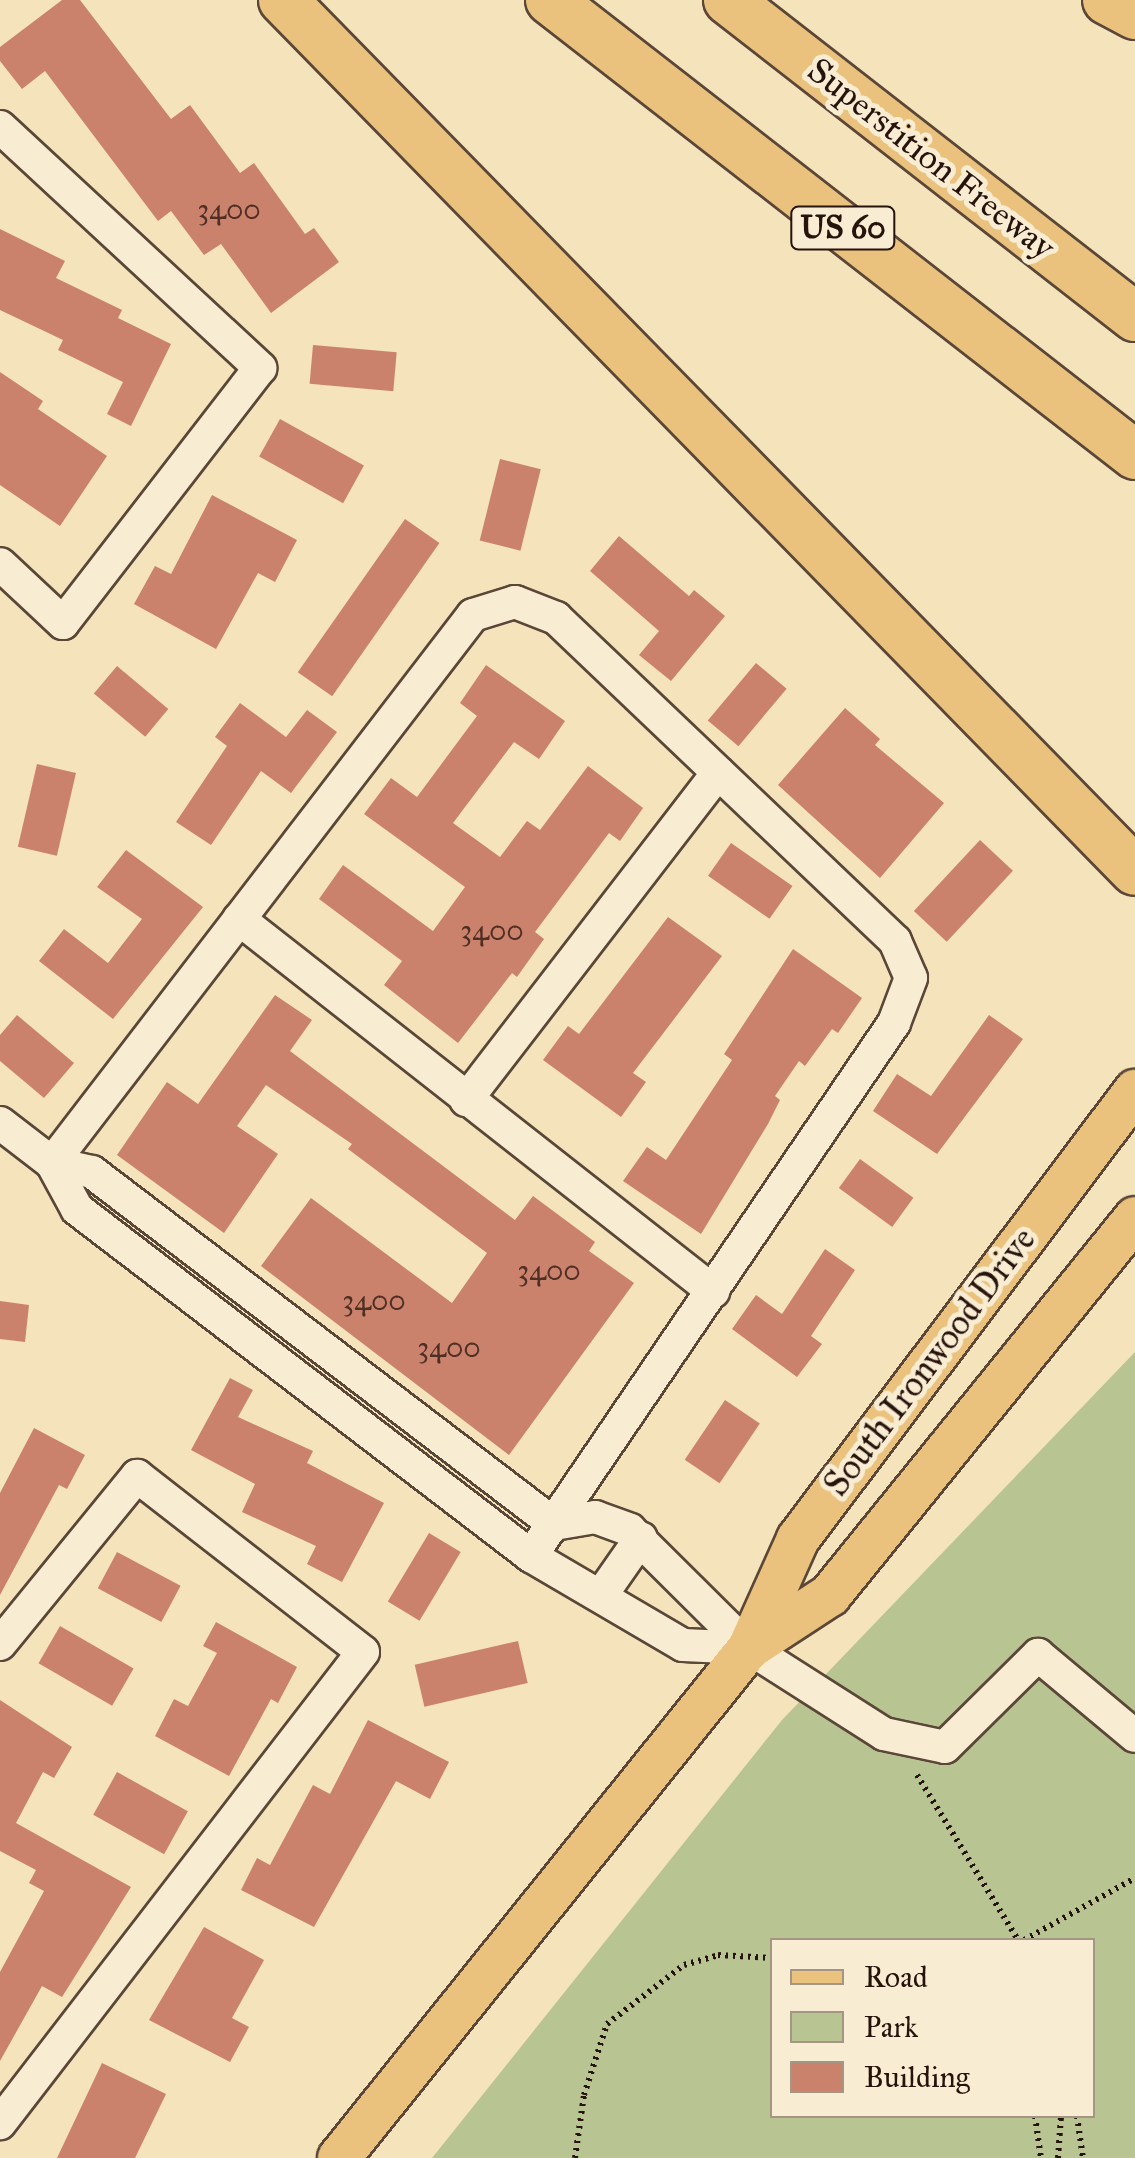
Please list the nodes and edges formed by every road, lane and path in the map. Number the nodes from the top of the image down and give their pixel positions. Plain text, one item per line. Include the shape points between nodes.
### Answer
1 (283, 0) edge
2 (550, 0) edge
3 (728, 0) edge
4 (1107, 0) edge
5 (1135, 14) edge
6 (0, 127) edge
7 (1135, 318) edge
8 (1135, 455) edge
9 (0, 564) edge
10 (718, 772) junction
11 (1135, 871) edge
12 (240, 920) junction
13 (1135, 1091) edge
14 (466, 1100) junction
15 (0, 1123) edge
16 (52, 1163) junction
17 (1135, 1218) edge
18 (713, 1291) junction
19 (554, 1524) junction
20 (641, 1538) junction
21 (532, 1556) junction
22 (602, 1594) junction
23 (0, 1644) edge
24 (749, 1648) junction
25 (884, 1734) junction
26 (1135, 1736) edge
27 (1135, 1878) edge
28 (1020, 1938) edge
29 (1025, 1938) edge
30 (770, 1958) edge
31 (1034, 2118) edge
32 (1061, 2118) edge
33 (1077, 2118) edge
34 (0, 2123) edge
35 (339, 2158) edge
36 (575, 2158) edge
37 (1042, 2158) edge
38 (1058, 2158) edge
39 (1082, 2158) edge

1 - 11 highway
2 - 8 highway, US 60
3 - 7 highway, Superstition Freeway
4 - 5 highway
6 - 9 lane via 260,368 63,622
10 - 12 lane via 556,618 516,602 473,616
10 - 14 lane
10 - 18 lane via 896,941 912,978 894,1024
12 - 14 lane
12 - 16 lane
13 - 24 main road, South Ironwood Drive via 798,1539
14 - 18 lane
15 - 16 lane
16 - 19 lane via 92,1172
16 - 21 lane via 78,1209
17 - 24 main road, South Ironwood Drive via 830,1595
18 - 19 lane
19 - 20 lane via 595,1516
19 - 21 lane
20 - 22 lane
20 - 24 lane
21 - 22 lane
22 - 24 lane via 683,1645
23 - 34 lane via 136,1476 364,1652
24 - 25 lane
24 - 35 main road, South Ironwood Drive
25 - 26 lane via 945,1747 1038,1655
25 - 28 path via 941,1806
27 - 29 path
30 - 36 path via 718,1955 684,1964 607,2024 584,2095
31 - 37 path
32 - 38 path
33 - 39 path

